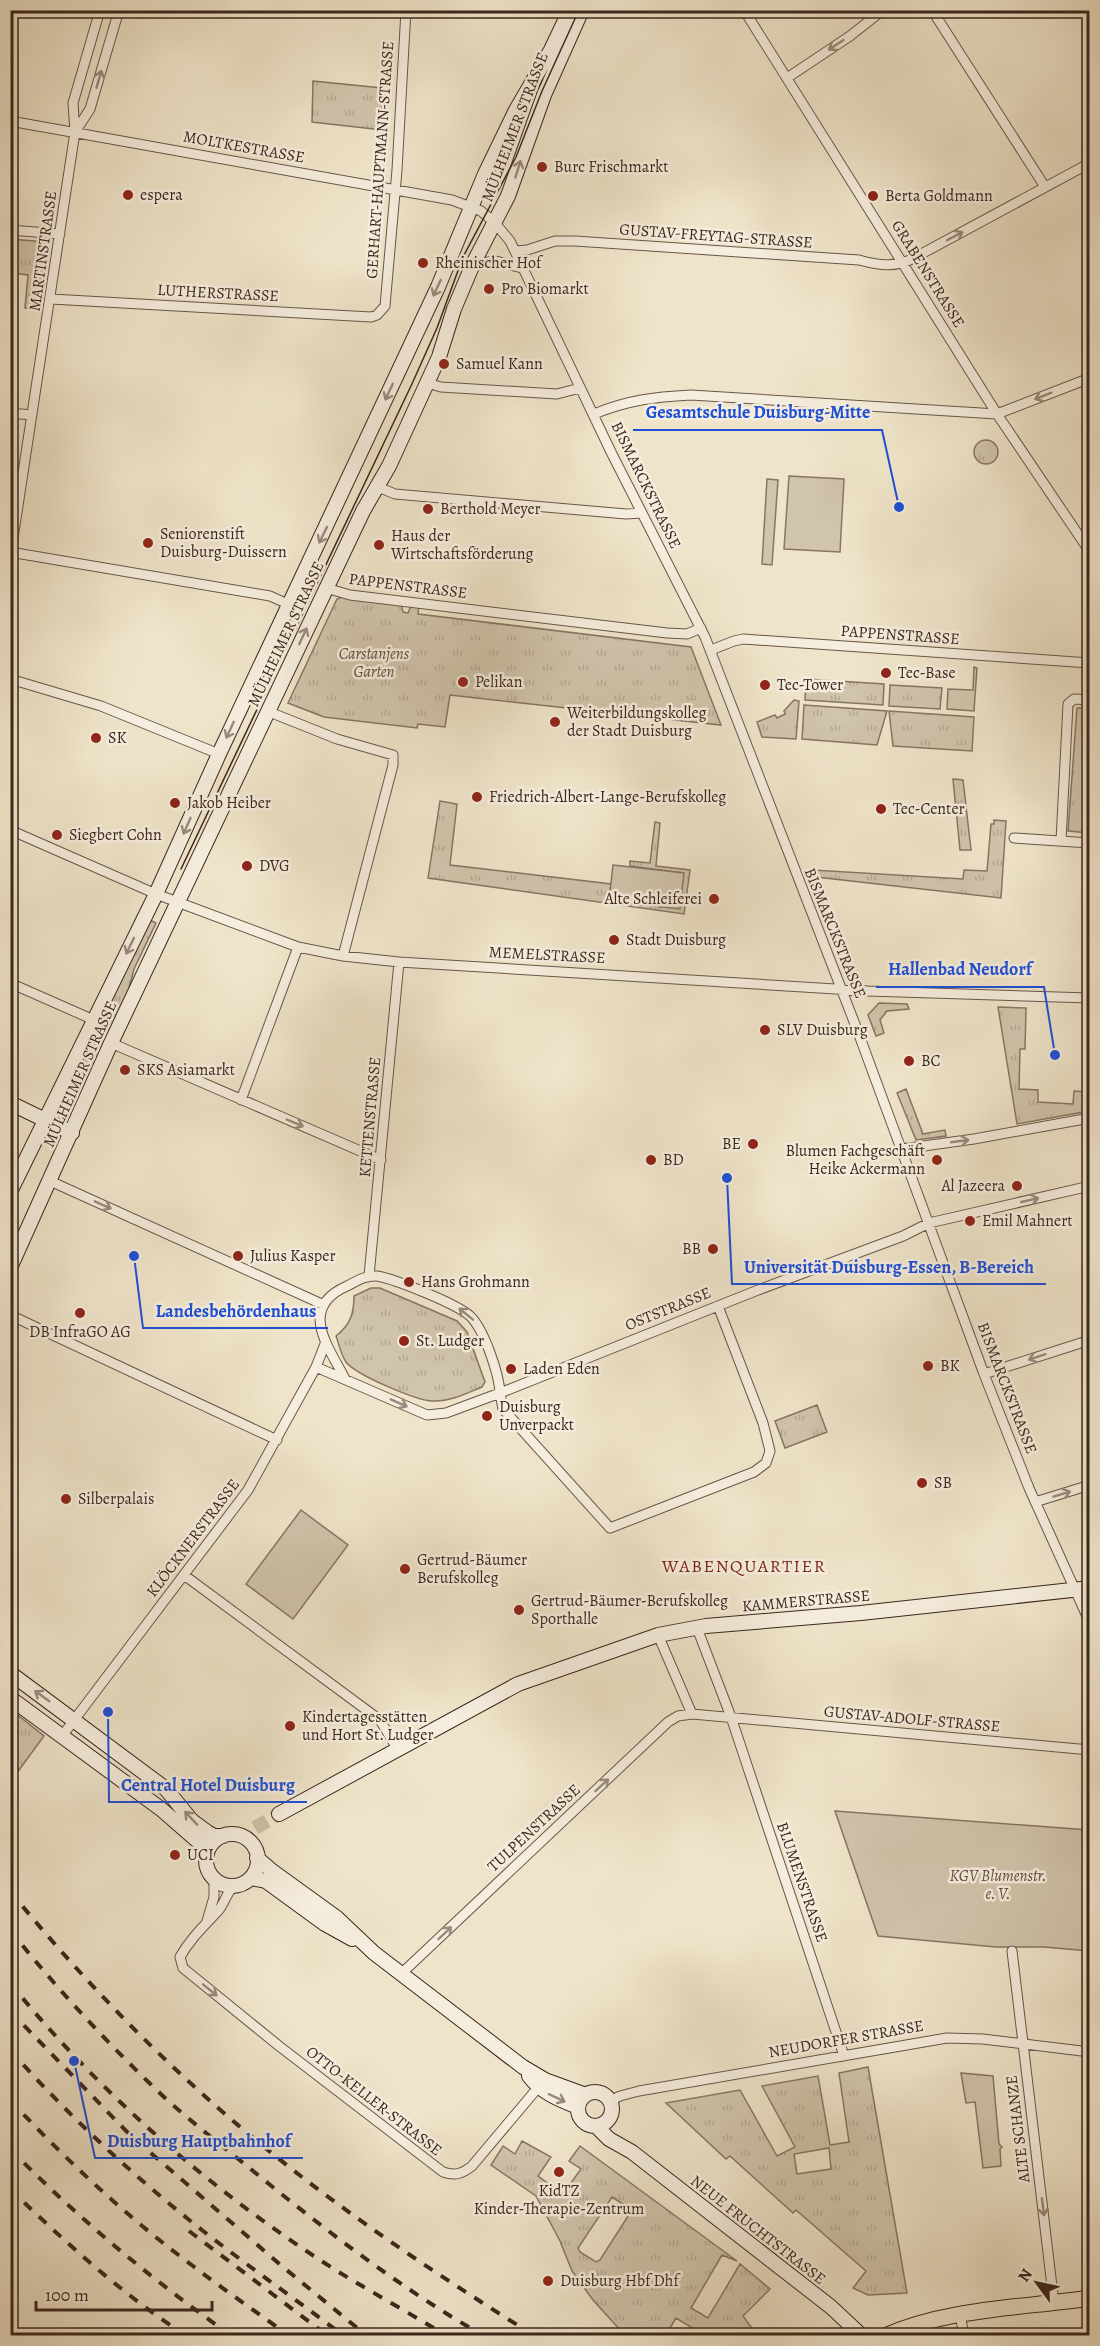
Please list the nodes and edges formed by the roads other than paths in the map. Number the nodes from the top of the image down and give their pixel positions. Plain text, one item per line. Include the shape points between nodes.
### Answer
1 (100, 10) edge
2 (119, 10) edge
3 (406, 10) edge
4 (570, 10) edge
5 (582, 10) edge
6 (744, 10) edge
7 (883, 10) edge
8 (932, 10) edge
9 (786, 78) junction
10 (10, 121) edge
11 (75, 132) junction
12 (1089, 163) edge
13 (1045, 187) junction
14 (394, 189) junction
15 (472, 205) junction
16 (495, 223) junction
17 (10, 230) edge
18 (60, 234) junction
19 (518, 259) junction
20 (904, 263) junction
21 (473, 264) junction
22 (51, 299) junction
23 (381, 312) joint
24 (1089, 378) edge
25 (427, 383) junction
26 (580, 388) junction
27 (10, 413) edge
28 (594, 414) junction
29 (997, 414) junction
30 (32, 415) junction
31 (378, 487) junction
32 (642, 513) junction
33 (1089, 552) edge
34 (11, 554) edge
35 (331, 590) junction
36 (290, 605) junction
37 (700, 628) junction
38 (711, 650) junction
39 (1089, 663) edge
40 (10, 679) edge
41 (1089, 700) edge
42 (267, 711) junction
43 (219, 754) junction
44 (10, 830) edge
45 (1014, 838) dead end
46 (1061, 841) junction
47 (1089, 843) edge
48 (156, 894) junction
49 (177, 902) junction
50 (298, 947) junction
51 (343, 956) junction
52 (399, 962) junction
53 (10, 983) edge
54 (841, 989) junction
55 (1089, 998) edge
56 (94, 1020) junction
57 (111, 1043) junction
58 (241, 1100) junction
59 (10, 1103) edge
60 (1089, 1118) edge
61 (44, 1120) junction
62 (72, 1133) junction
63 (902, 1149) junction
64 (381, 1160) junction
65 (50, 1181) junction
66 (1089, 1186) edge
67 (10, 1192) edge
68 (929, 1223) junction
69 (10, 1268) edge
70 (369, 1276) junction
71 (324, 1305) junction
72 (718, 1306) junction
73 (10, 1315) edge
74 (1089, 1340) edge
75 (325, 1344) junction
76 (316, 1367) junction
77 (984, 1374) junction
78 (345, 1379) junction
79 (500, 1393) junction
80 (277, 1440) junction
81 (1089, 1485) edge
82 (1035, 1502) junction
83 (184, 1575) junction
84 (1089, 1588) edge
85 (1074, 1590) junction
86 (1089, 1623) edge
87 (697, 1628) junction
88 (658, 1635) junction
89 (10, 1673) edge
90 (10, 1698) edge
91 (692, 1714) junction
92 (731, 1717) junction
93 (74, 1720) junction
94 (62, 1736) junction
95 (398, 1750) junction
96 (1089, 1750) edge
97 (279, 1814) tunnel mouth
98 (223, 1836) junction
99 (208, 1850) junction
100 (257, 1857) junction
101 (250, 1878) junction
102 (214, 1879) junction
103 (234, 1886) junction
104 (206, 1922) junction
105 (1012, 1951) dead end
106 (374, 1953) junction
107 (402, 1973) junction
108 (1024, 2045) junction
109 (1089, 2052) edge
110 (844, 2056) junction
111 (541, 2083) junction
112 (586, 2095) junction
113 (610, 2102) junction
114 (578, 2107) junction
115 (602, 2124) junction
116 (1089, 2298) edge
117 (1054, 2303) junction
118 (960, 2314) junction
119 (862, 2336) edge
120 (885, 2336) edge
121 (964, 2336) edge

1 - 11 street via 73,103
11 -> 2 street via 90,109
3 - 14 street, GERHART-HAUPTMANN-STRASSE
4 - 15 main road, MÜLHEIMER STRASSE via 516,110
16 -> 5 main road, MÜLHEIMER STRASSE via 516,177 544,95
6 - 9 street, GRABENSTRASSE
7 -> 9 street
8 - 13 street
9 - 20 street, GRABENSTRASSE
10 - 11 street, MOLTKESTRASSE
11 - 14 street, MOLTKESTRASSE
11 - 18 street, MARTINSTRASSE
12 - 13 street
20 -> 13 street
14 - 15 street, MOLTKESTRASSE
14 - 23 street, GERHART-HAUPTMANN-STRASSE via 385,306
15 - 16 street, BISMARCKSTRASSE
15 -> 36 main road, MÜLHEIMER STRASSE via 438,287
16 - 19 street, BISMARCKSTRASSE
16 - 21 main road, MÜLHEIMER STRASSE
17 - 18 street
18 - 22 street, MARTINSTRASSE
19 - 20 street, GUSTAV-FREYTAG-STRASSE via 527,250 555,241 575,241 859,260 878,265
19 - 21 street
19 - 26 street, BISMARCKSTRASSE
20 - 29 street, GRABENSTRASSE
21 - 25 main road, MÜLHEIMER STRASSE
22 - 23 street, LUTHERSTRASSE via 371,317
22 - 30 street, MARTINSTRASSE
24 -> 29 street
25 - 26 street via 557,394
25 - 31 main road, MÜLHEIMER STRASSE
26 - 28 street, BISMARCKSTRASSE
27 - 30 street
28 - 29 street via 621,403 691,395
28 - 32 street, BISMARCKSTRASSE
29 - 33 street, GRABENSTRASSE
30 - 34 street, MARTINSTRASSE
31 - 32 street via 395,494
31 - 35 main road, MÜLHEIMER STRASSE via 363,511
32 - 37 street, BISMARCKSTRASSE
34 - 36 street via 270,596
35 - 37 street, PAPPENSTRASSE via 667,633 687,634
42 -> 35 main road, MÜLHEIMER STRASSE
36 -> 43 main road, MÜLHEIMER STRASSE
37 - 38 street, BISMARCKSTRASSE
38 - 39 street, PAPPENSTRASSE via 743,639
38 - 54 street, BISMARCKSTRASSE
40 - 43 street via 101,706
41 - 46 street via 1074,699 1068,704
42 - 49 main road, MÜLHEIMER STRASSE
42 - 51 street via 338,739 393,755
43 -> 48 main road, MÜLHEIMER STRASSE
44 - 48 street, MEMELSTRASSE
45 - 46 street
46 - 47 street
48 - 49 street, MEMELSTRASSE
48 -> 56 main road, MÜLHEIMER STRASSE
49 - 50 street, MEMELSTRASSE
49 - 57 main road, MÜLHEIMER STRASSE
50 - 51 street, MEMELSTRASSE
50 - 58 street
51 - 52 street, MEMELSTRASSE
52 - 54 street, MEMELSTRASSE
52 - 64 street, KETTENSTRASSE
53 - 56 street
54 - 55 street, MEMELSTRASSE
54 - 63 street, BISMARCKSTRASSE
56 - 61 main road, MÜLHEIMER STRASSE
57 - 58 street
57 - 62 main road, MÜLHEIMER STRASSE
58 -> 64 street
59 - 61 main road
63 -> 60 street
61 - 62 main road
61 - 67 main road, MÜLHEIMER STRASSE
62 - 65 main road, MÜLHEIMER STRASSE
63 - 68 street, BISMARCKSTRASSE
64 - 70 street, KETTENSTRASSE
65 - 69 main road, MÜLHEIMER STRASSE
65 -> 71 street
68 -> 66 street, OSTSTRASSE
68 - 72 street, OSTSTRASSE
68 - 77 street, BISMARCKSTRASSE
70 - 71 street via 341,1288
79 -> 70 street via 499,1380 472,1318 460,1309 385,1278
71 - 75 street via 320,1327
72 - 79 street, OSTSTRASSE
72 - 79 street via 770,1451 766,1463 754,1472 610,1528 503,1409
73 - 80 street
74 -> 77 street
75 - 76 street, KLÖCKNERSTRASSE
75 - 78 street
76 - 78 street
76 - 80 street, KLÖCKNERSTRASSE
77 - 82 street, BISMARCKSTRASSE
78 -> 79 street via 427,1415 446,1413
80 - 83 street, KLÖCKNERSTRASSE via 248,1490
82 -> 81 street
82 - 85 street, BISMARCKSTRASSE
83 - 93 street, KLÖCKNERSTRASSE
83 - 95 street via 380,1720
84 - 85 main road, KAMMERSTRASSE
85 - 86 street, BISMARCKSTRASSE
85 - 87 main road, KAMMERSTRASSE
87 - 88 main road, KAMMERSTRASSE
87 - 92 street, BLUMENSTRASSE
88 - 91 street
88 - 95 main road, KAMMERSTRASSE via 518,1684
93 -> 89 main road
90 - 94 main road
91 - 92 street
107 -> 91 street, TULPENSTRASSE via 668,1722
92 - 96 street, GUSTAV-ADOLF-STRASSE
92 - 110 street, BLUMENSTRASSE
93 - 94 street, KLÖCKNERSTRASSE
98 -> 93 main road via 207,1832 192,1821 166,1789
94 - 99 main road via 161,1809
95 - 97 main road, KAMMERSTRASSE
98 - 99 main road
98 - 100 main road via 251,1834
99 - 102 main road via 206,1866
100 - 101 main road
100 - 106 main road via 337,1918
101 - 103 main road
101 - 106 main road via 266,1881 325,1924
102 - 103 main road
102 - 104 street via 214,1897
103 - 104 street via 220,1909
104 -> 111 street, OTTO-KELLER-STRASSE via 180,1957 183,1968 442,2172 463,2174 472,2166
105 - 108 street, ALTE SCHANZE
106 - 107 main road
107 - 111 main road
108 - 109 street, NEUDORFER STRASSE
108 - 110 street, NEUDORFER STRASSE via 946,2038
108 -> 117 street, ALTE SCHANZE
110 - 113 street, NEUDORFER STRASSE via 639,2091
111 - 112 main road
111 -> 114 main road via 550,2095
112 - 113 main road via 599,2092
112 - 114 main road
113 - 115 main road via 612,2112
114 - 115 main road via 582,2122
115 - 119 main road, NEUE FRUCHTSTRASSE
116 - 117 main road
117 - 118 main road
118 - 120 main road via 904,2327
118 - 121 street

